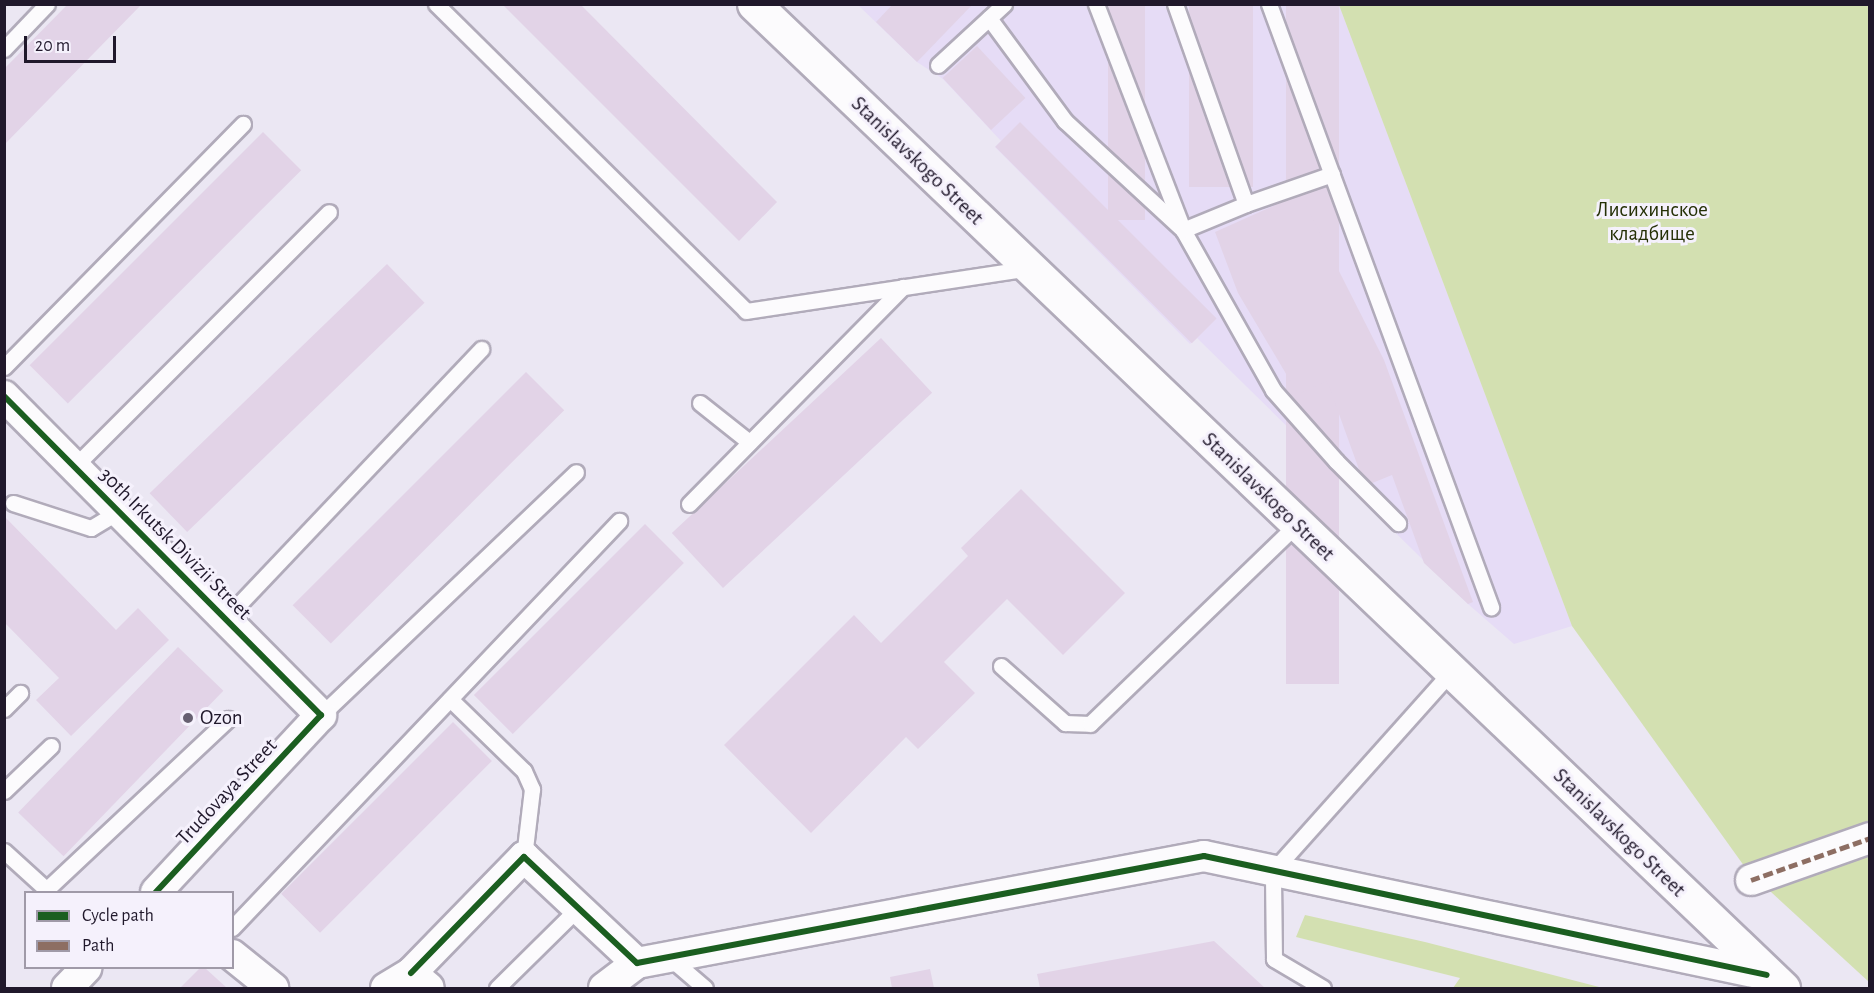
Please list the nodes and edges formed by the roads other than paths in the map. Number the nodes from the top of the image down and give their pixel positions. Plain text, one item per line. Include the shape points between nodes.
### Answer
1 (46, 4) edge
2 (436, 4) edge
3 (754, 4) edge
4 (1004, 4) edge
5 (1096, 4) edge
6 (1174, 4) edge
7 (1269, 4) edge
8 (989, 18) junction
9 (4, 49) edge
10 (938, 65) dead end
11 (243, 124) dead end
12 (1332, 174) junction
13 (1246, 204) junction
14 (329, 212) dead end
15 (1183, 230) junction
16 (1029, 268) junction
17 (903, 287) junction
18 (480, 349) dead end
19 (4, 367) edge
20 (700, 403) dead end
21 (10, 408) edge
22 (749, 442) junction
23 (75, 466) junction
24 (576, 472) dead end
25 (13, 503) dead end
26 (689, 504) dead end
27 (119, 511) junction
28 (619, 521) dead end
29 (1398, 523) dead end
30 (1297, 524) junction
31 (1491, 607) dead end
32 (225, 618) junction
33 (1001, 666) dead end
34 (1451, 672) junction
35 (20, 693) dead end
36 (450, 699) junction
37 (4, 709) edge
38 (321, 715) junction
39 (228, 719) dead end
40 (51, 746) dead end
41 (4, 791) edge
42 (1869, 837) edge
43 (4, 851) edge
44 (524, 857) junction
45 (1273, 871) junction
46 (1751, 880) dead end
47 (48, 891) edge
48 (158, 891) edge
49 (578, 908) junction
50 (234, 926) edge
51 (234, 957) edge
52 (670, 958) junction
53 (637, 963) junction
54 (420, 981) edge
55 (1775, 982) edge
56 (273, 988) edge
57 (386, 988) edge
58 (497, 988) edge
59 (604, 988) edge
60 (705, 988) edge
61 (1323, 988) edge

1 - 9 lane
2 - 17 lane via 746,311
3 - 16 main road, Stanislavskogo Street
4 - 8 lane
5 - 15 lane
6 - 13 lane
7 - 12 lane
8 - 10 lane
8 - 15 lane via 1065,121
11 - 19 lane
12 - 13 lane
12 - 31 lane
13 - 15 lane
14 - 23 lane
15 - 29 lane via 1273,390
16 - 17 lane
16 - 30 main road, Stanislavskogo Street
17 - 22 lane
18 - 32 lane
20 - 22 lane
21 - 23 street, 30th Irkutsk Divizii Street
22 - 26 lane
23 - 27 street, 30th Irkutsk Divizii Street
24 - 38 lane
25 - 27 lane via 91,528
27 - 32 street, 30th Irkutsk Divizii Street
28 - 36 lane
30 - 33 lane via 1090,724 1065,723
30 - 34 main road, Stanislavskogo Street
32 - 38 street, 30th Irkutsk Divizii Street
34 - 45 lane
34 - 55 main road, Stanislavskogo Street
35 - 37 lane
36 - 44 lane via 524,771 532,789
36 - 50 lane
38 - 48 street, Trudovaya Street
39 - 47 lane
40 - 41 lane
42 - 46 street
43 - 47 lane
44 - 49 street
44 - 54 street
45 - 52 street via 1204,856
45 - 55 street
45 - 61 lane via 1274,959
49 - 53 street
49 - 58 lane
51 - 56 street
52 - 53 street
52 - 60 lane
53 - 59 street
54 - 57 street

